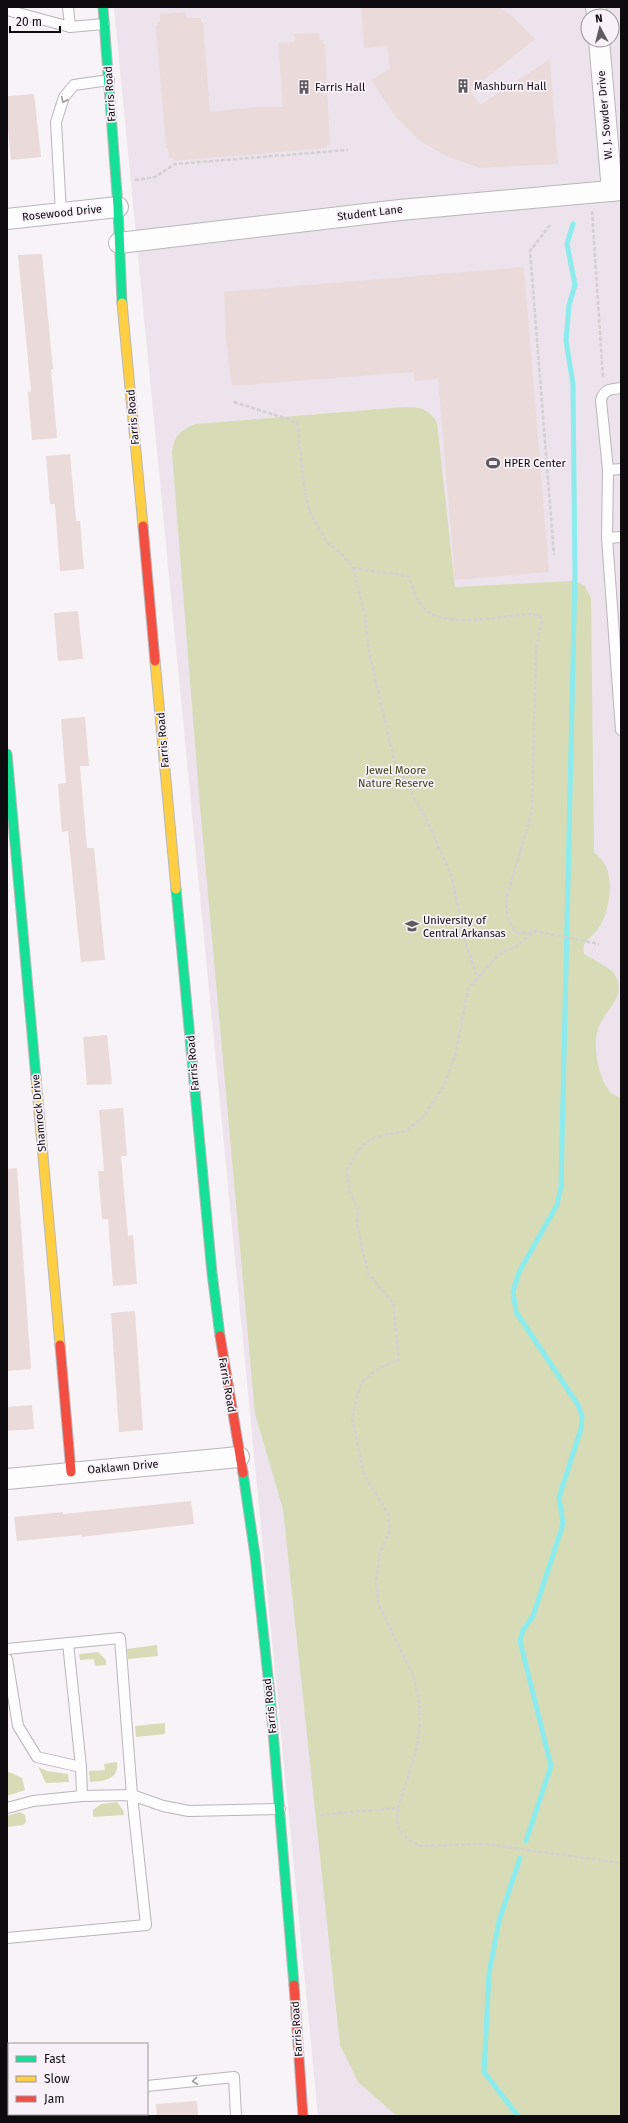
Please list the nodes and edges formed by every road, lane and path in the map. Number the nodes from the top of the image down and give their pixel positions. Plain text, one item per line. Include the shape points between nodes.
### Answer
1 (68, 7) edge
2 (103, 7) edge
3 (7, 10) edge
4 (104, 24) junction
5 (70, 27) junction
6 (600, 48) edge
7 (109, 80) junction
8 (348, 150) dead end
9 (131, 180) dead end
10 (616, 190) edge
11 (591, 206) dead end
12 (118, 207) junction
13 (61, 213) junction
14 (7, 219) edge
15 (550, 225) dead end
16 (119, 243) junction
17 (603, 378) dead end
18 (621, 388) edge
19 (234, 402) dead end
20 (621, 469) edge
21 (608, 470) junction
22 (621, 537) edge
23 (607, 538) junction
24 (554, 556) dead end
25 (353, 568) junction
26 (621, 730) edge
27 (7, 754) edge
28 (536, 931) junction
29 (599, 944) dead end
30 (478, 979) junction
31 (239, 1457) junction
32 (71, 1472) junction
33 (7, 1479) edge
34 (68, 1643) junction
35 (7, 1649) edge
36 (7, 1658) edge
37 (81, 1767) junction
38 (132, 1795) junction
39 (82, 1796) junction
40 (7, 1808) edge
41 (280, 1808) junction
42 (398, 1808) junction
43 (320, 1815) dead end
44 (621, 1863) edge
45 (7, 1938) edge
46 (148, 2086) edge
47 (236, 2116) edge
48 (303, 2116) edge

1 - 5 lane
2 - 4 street, Farris Road
3 - 5 lane
4 - 5 lane
4 - 7 street, Farris Road
6 - 10 street, W. J. Sowder Drive
7 - 12 street, Farris Road
7 -> 13 lane via 74,85 64,97 56,122
8 - 9 path via 175,164 155,177
10 - 16 street, Student Lane via 400,210
11 - 17 path
12 - 13 street, Rosewood Drive
12 - 16 street, Farris Road
13 - 14 street, Rosewood Drive
15 - 24 path via 530,251
16 - 31 street, Farris Road via 120,279 218,1334
18 - 21 lane via 604,392 601,400
19 - 25 path via 297,422 308,510 328,544 340,552
20 - 21 lane
21 - 23 lane
22 - 23 lane
23 - 26 lane
25 - 28 path via 408,576 416,596 430,613 453,620 530,614 542,619 536,649 532,811 506,900 506,914 514,930 519,934
25 - 30 path via 394,760 429,824 452,877 463,934
27 - 32 street, Shamrock Drive
28 - 29 path
28 - 30 path via 515,947 499,954
30 - 42 path via 468,989 455,1056 444,1085 424,1116 406,1131 375,1137 367,1142 355,1154 347,1170 349,1191 358,1209 357,1225 368,1272 393,1303 398,1338 399,1360 381,1367 361,1382 352,1418 364,1474 388,1514 390,1530 380,1553 376,1582 379,1606 414,1678 419,1701 420,1723 416,1751
31 - 32 street, Oaklawn Drive
31 - 41 street, Farris Road via 255,1554
32 - 33 street, Oaklawn Drive
34 - 35 lane
34 - 37 lane
34 - 38 lane via 120,1638
36 - 37 lane via 18,1726 37,1757
37 - 39 lane
38 - 39 lane
38 - 41 lane via 163,1806 188,1811
38 - 45 lane via 146,1925
39 - 40 lane via 33,1801
41 - 48 street, Farris Road
42 - 43 path
42 - 44 path via 398,1830 408,1840 420,1846 485,1844
47 -> 46 lane via 234,2077

